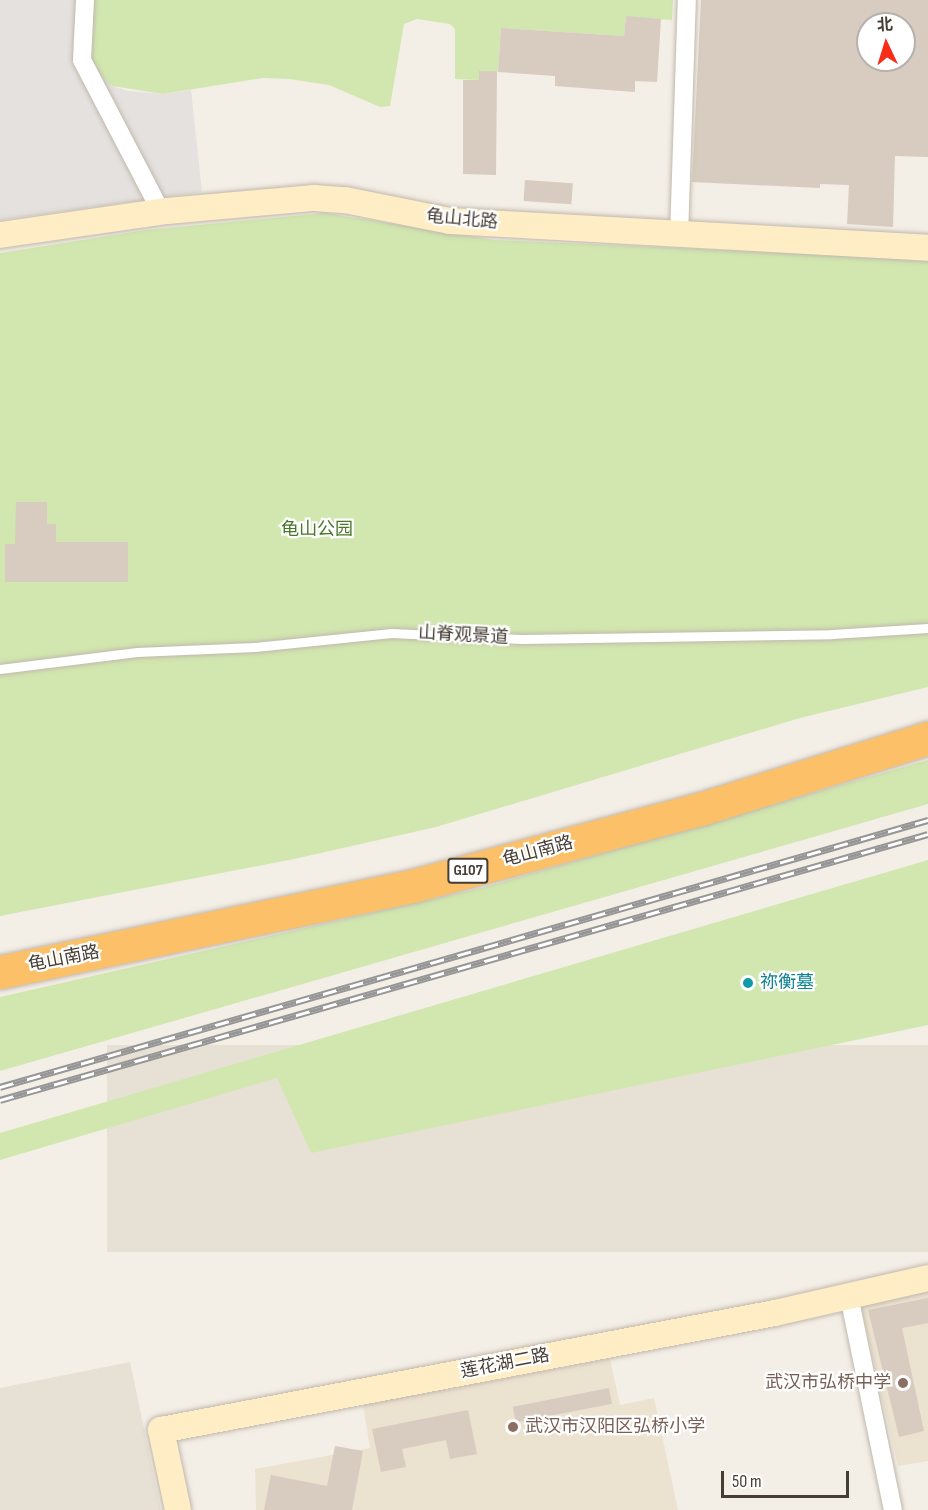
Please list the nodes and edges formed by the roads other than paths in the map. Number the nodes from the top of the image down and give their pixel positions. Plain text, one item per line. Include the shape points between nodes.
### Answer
1 (85, 0) edge
2 (687, 0) edge
3 (161, 212) junction
4 (0, 235) edge
5 (679, 236) junction
6 (928, 249) edge
7 (928, 628) edge
8 (0, 669) edge
9 (928, 721) edge
10 (928, 738) edge
11 (0, 952) edge
12 (0, 972) edge
13 (928, 1278) edge
14 (849, 1296) junction
15 (178, 1510) edge
16 (893, 1510) edge

1 - 3 street via 82,60
2 - 5 street
3 - 4 street, 龟山北路
3 - 5 street, 龟山北路 via 314,198 345,200 450,221
5 - 6 street, 龟山北路
7 - 8 lane, 山脊观景道 via 832,634 522,639 391,633 255,647 137,652
9 - 11 highway, 龟山南路 / G107 via 378,873
10 - 12 highway, 龟山南路 / G107 via 700,809 412,886
13 - 14 street, 莲花湖二路
14 - 15 street, 莲花湖二路 via 161,1430
14 - 16 street

